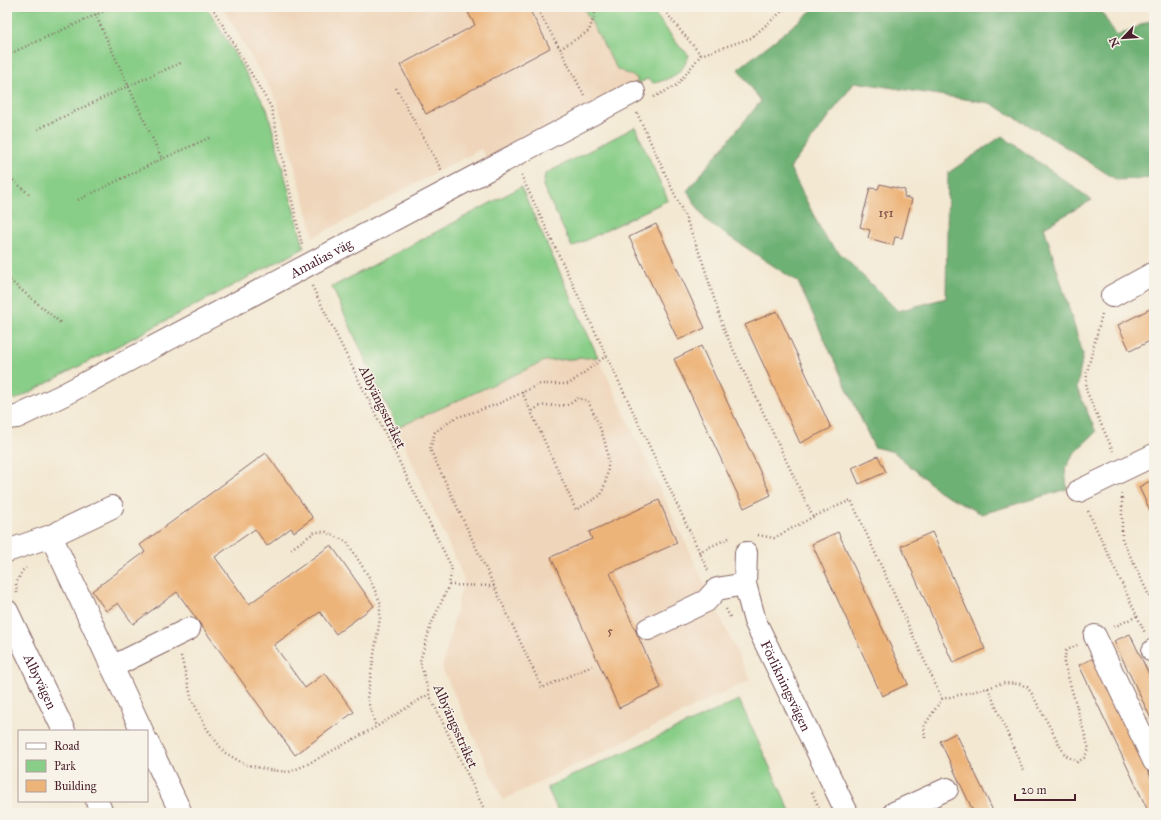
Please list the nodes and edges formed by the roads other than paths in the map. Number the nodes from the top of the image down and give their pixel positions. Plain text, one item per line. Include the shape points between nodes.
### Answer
1 (634, 100) road end
2 (1154, 273) edge
3 (1112, 296) dead end
4 (7, 418) edge
5 (1154, 455) edge
6 (1079, 491) road end
7 (112, 507) dead end
8 (51, 536) junction
9 (745, 540) road end
10 (7, 551) edge
11 (746, 584) junction
12 (12, 605) edge
13 (648, 629) dead end
14 (183, 632) road end
15 (1095, 636) road end
16 (112, 667) junction
17 (64, 730) edge
18 (142, 730) edge
19 (148, 743) edge
20 (1154, 761) edge
21 (947, 789) dead end
22 (97, 802) edge
23 (102, 813) edge
24 (181, 813) edge
25 (847, 813) edge
26 (894, 813) edge

1 - 4 street, Amalias väg via 594,114 63,395 17,417
2 - 3 street
5 - 6 street
7 - 8 street
8 - 10 street
8 - 16 street
9 - 11 street, Förlikningsvägen
11 - 13 street via 717,589 706,601
11 - 25 street, Förlikningsvägen via 755,621
12 - 17 street, Albyvägen
14 - 16 street
15 - 20 street
16 - 18 street
19 - 24 street
21 - 26 street
22 - 23 street

